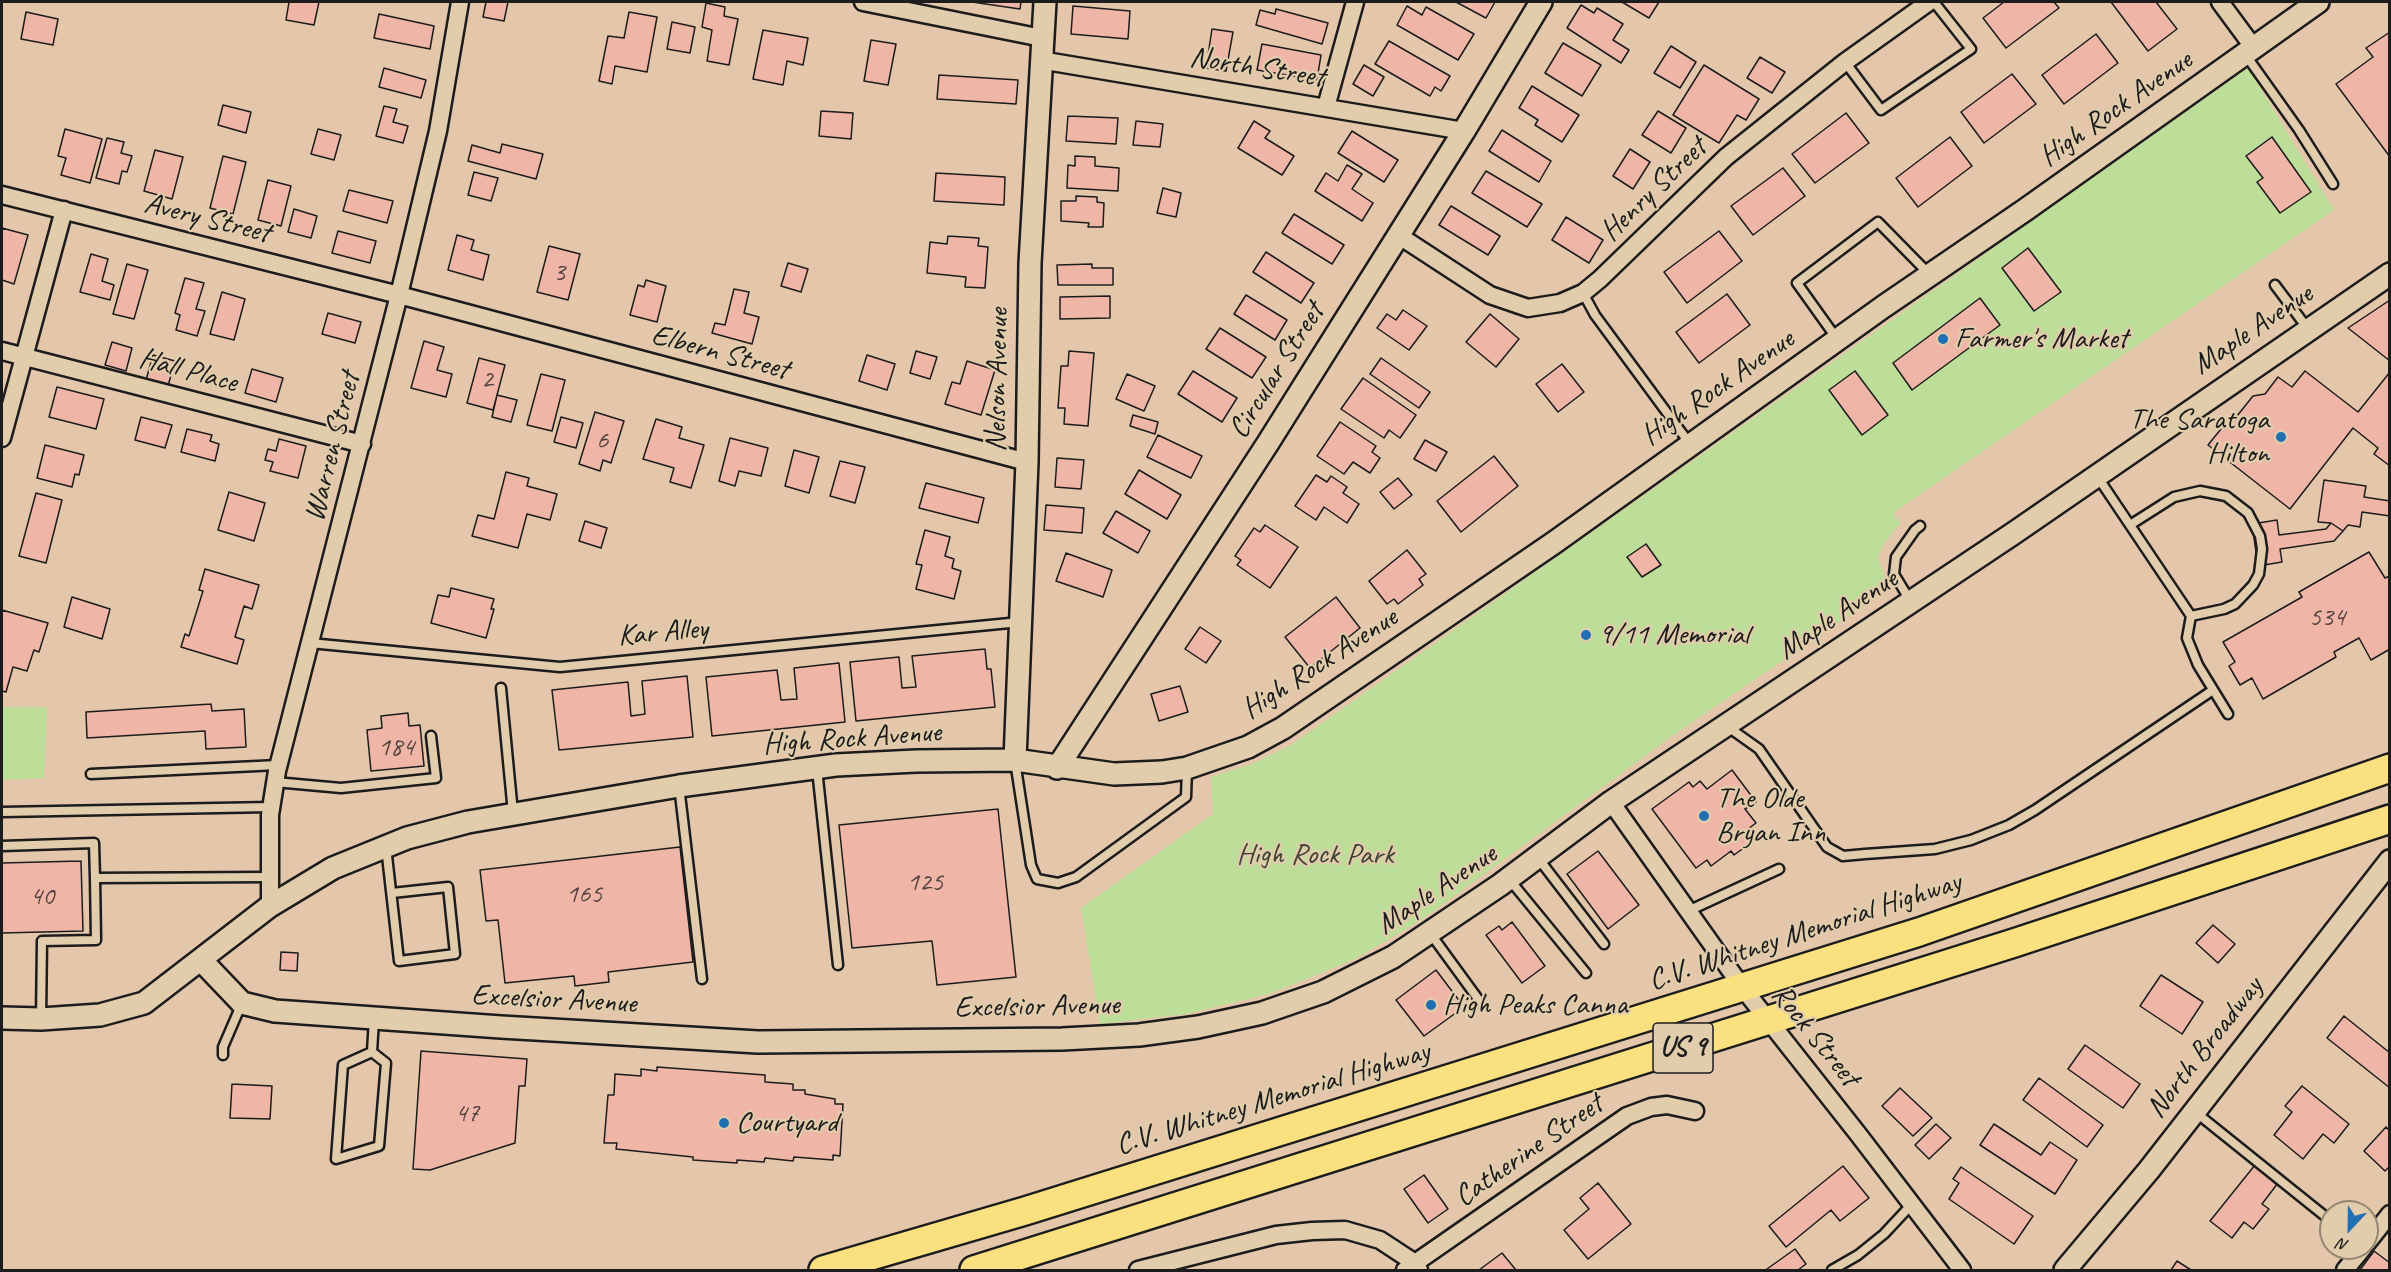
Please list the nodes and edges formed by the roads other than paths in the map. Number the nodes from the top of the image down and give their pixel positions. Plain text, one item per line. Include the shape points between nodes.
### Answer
1 (460, 2) edge
2 (863, 2) edge
3 (1045, 2) edge
4 (1355, 2) edge
5 (1541, 2) edge
6 (2220, 2) edge
7 (2318, 2) edge
8 (1923, 3) edge
9 (1042, 38) junction
10 (2249, 51) junction
11 (1040, 60) junction
12 (1845, 62) junction
13 (1326, 107) junction
14 (1464, 131) junction
15 (2334, 184) dead end
16 (2, 195) edge
17 (64, 210) junction
18 (1398, 235) junction
19 (2390, 274) edge
20 (1931, 275) junction
21 (2275, 285) dead end
22 (1584, 293) junction
23 (399, 295) junction
24 (2308, 329) junction
25 (1838, 340) junction
26 (2, 351) edge
27 (24, 356) junction
28 (2, 438) edge
29 (362, 444) junction
30 (1691, 445) junction
31 (1027, 462) junction
32 (2097, 476) junction
33 (2130, 525) junction
34 (1920, 526) dead end
35 (1911, 602) junction
36 (2191, 616) junction
37 (1021, 622) junction
38 (310, 643) junction
39 (501, 688) dead end
40 (2213, 690) junction
41 (2228, 714) dead end
42 (1727, 726) junction
43 (431, 736) dead end
44 (1015, 760) junction
45 (817, 768) junction
46 (1057, 768) junction
47 (1187, 768) junction
48 (2390, 768) edge
49 (277, 773) junction
50 (91, 774) dead end
51 (679, 786) junction
52 (1611, 802) junction
53 (271, 807) junction
54 (2, 812) edge
55 (513, 814) junction
56 (2390, 819) edge
57 (2, 846) edge
58 (386, 846) junction
59 (1537, 857) junction
60 (2390, 861) edge
61 (1779, 869) dead end
62 (270, 877) junction
63 (95, 878) junction
64 (1509, 878) junction
65 (392, 893) junction
66 (270, 906) junction
67 (1688, 911) junction
68 (1429, 932) junction
69 (1604, 944) dead end
70 (201, 960) junction
71 (838, 966) dead end
72 (1586, 973) dead end
73 (702, 979) dead end
74 (1742, 987) junction
75 (242, 1003) junction
76 (1481, 1003) dead end
77 (2, 1018) edge
78 (374, 1018) junction
79 (41, 1019) junction
80 (1768, 1021) junction
81 (1138, 1035) joint
82 (372, 1052) junction
83 (223, 1055) dead end
84 (1695, 1111) dead end
85 (2194, 1111) junction
86 (1912, 1204) junction
87 (2319, 1211) edge
88 (2390, 1214) edge
89 (2379, 1228) edge
90 (1413, 1268) edge
91 (823, 1270) edge
92 (974, 1270) edge
93 (1138, 1270) edge
94 (1832, 1270) edge
95 (1962, 1270) edge
96 (2065, 1270) edge

1 - 23 street, Warren Street via 438,131
2 - 9 street
3 - 9 street, Nelson Avenue
4 - 13 street
5 - 14 street, Circular Street
6 - 10 street
7 - 10 street, High Rock Avenue
8 - 12 street, Henry Street
8 - 12 lane via 1971,49 1881,110
9 - 11 street, Nelson Avenue
10 - 15 lane
10 - 20 street, High Rock Avenue
11 - 13 street, North Street
11 - 31 street, Nelson Avenue via 1030,263
12 - 22 street, Henry Street via 1726,157
13 - 14 street, North Street
14 - 18 street, Circular Street
16 - 17 street, Avery Street
17 - 23 street, Avery Street
17 - 27 street
18 - 22 street, Henry Street via 1490,295 1528,308 1560,303
18 - 46 street, Circular Street
19 - 24 street, Maple Avenue
20 - 25 street, High Rock Avenue
20 - 25 lane via 1878,222 1797,283
21 - 24 lane
22 - 30 lane via 1595,315
23 - 29 street, Warren Street
23 - 31 street, Elbern Street
24 - 32 street, Maple Avenue
25 - 30 street, High Rock Avenue
26 - 27 street, Hall Place
27 - 28 street
27 - 29 street, Hall Place
29 - 38 street, Warren Street
30 - 47 street, High Rock Avenue via 1283,728 1248,747
31 - 37 street, Nelson Avenue
32 - 33 lane
32 - 35 street, Maple Avenue
33 - 36 lane
33 - 36 lane via 2174,497 2200,491 2226,496 2251,518 2262,549 2259,574 2253,585 2235,604
34 - 35 lane via 1896,557 1894,574
35 - 42 street, Maple Avenue
36 - 40 lane via 2187,638
37 - 38 lane, Kar Alley via 560,667
37 - 44 street, Nelson Avenue
38 - 49 street, Warren Street
39 - 55 lane
40 - 41 lane
40 - 42 lane via 2009,825 1935,849 1843,856 1827,847 1759,749
42 - 52 street, Maple Avenue
43 - 49 lane via 436,778 341,788
44 - 45 street, High Rock Avenue
44 - 46 street, High Rock Avenue
44 - 47 lane via 1031,865 1037,879 1058,883 1076,877 1186,797
45 - 51 street, High Rock Avenue
45 - 71 lane
46 - 47 street, High Rock Avenue via 1114,774
48 - 74 highway, C.V. Whitney Memorial Highway / US 9 via 1918,933
49 - 50 lane
49 - 53 street, Warren Street
51 - 55 street, High Rock Avenue
51 - 73 lane
52 - 59 street, Maple Avenue
52 - 67 street, Rock Street
53 - 54 lane
53 - 62 street, Warren Street
55 - 58 street, High Rock Avenue via 468,822
56 - 80 highway, US 9
57 - 63 lane via 94,843
58 - 65 lane
58 - 66 street, High Rock Avenue via 333,868
59 - 64 street, Maple Avenue
59 - 69 lane
60 - 85 street, North Broadway
61 - 67 lane
62 - 63 lane
62 - 66 street, Warren Street
63 - 79 lane via 96,940 42,940
64 - 68 street, Maple Avenue
64 - 72 lane
65 - 65 lane via 399,961 455,954 448,887
66 - 70 street, High Rock Avenue
67 - 74 street, Rock Street
68 - 76 lane
68 - 81 street, Maple Avenue via 1393,957 1295,1002 1231,1020
70 - 75 street
70 - 79 street via 144,1004 99,1015
74 - 80 street, Rock Street
74 - 91 highway, C.V. Whitney Memorial Highway / US 9
75 - 78 street, Excelsior Avenue via 275,1011
75 - 83 lane
77 - 79 street
78 - 81 street, Excelsior Avenue via 758,1042 1062,1040
78 - 82 lane
80 - 86 street, Rock Street
80 - 92 highway, US 9
82 - 82 lane via 343,1065 336,1159 379,1146 386,1062
84 - 90 street, Catherine Street via 1667,1105 1628,1116
85 - 87 lane
85 - 96 street, North Broadway
86 - 94 lane via 1884,1234
86 - 95 street, Rock Street
88 - 89 street
90 - 93 street via 1380,1240 1345,1230 1276,1235

